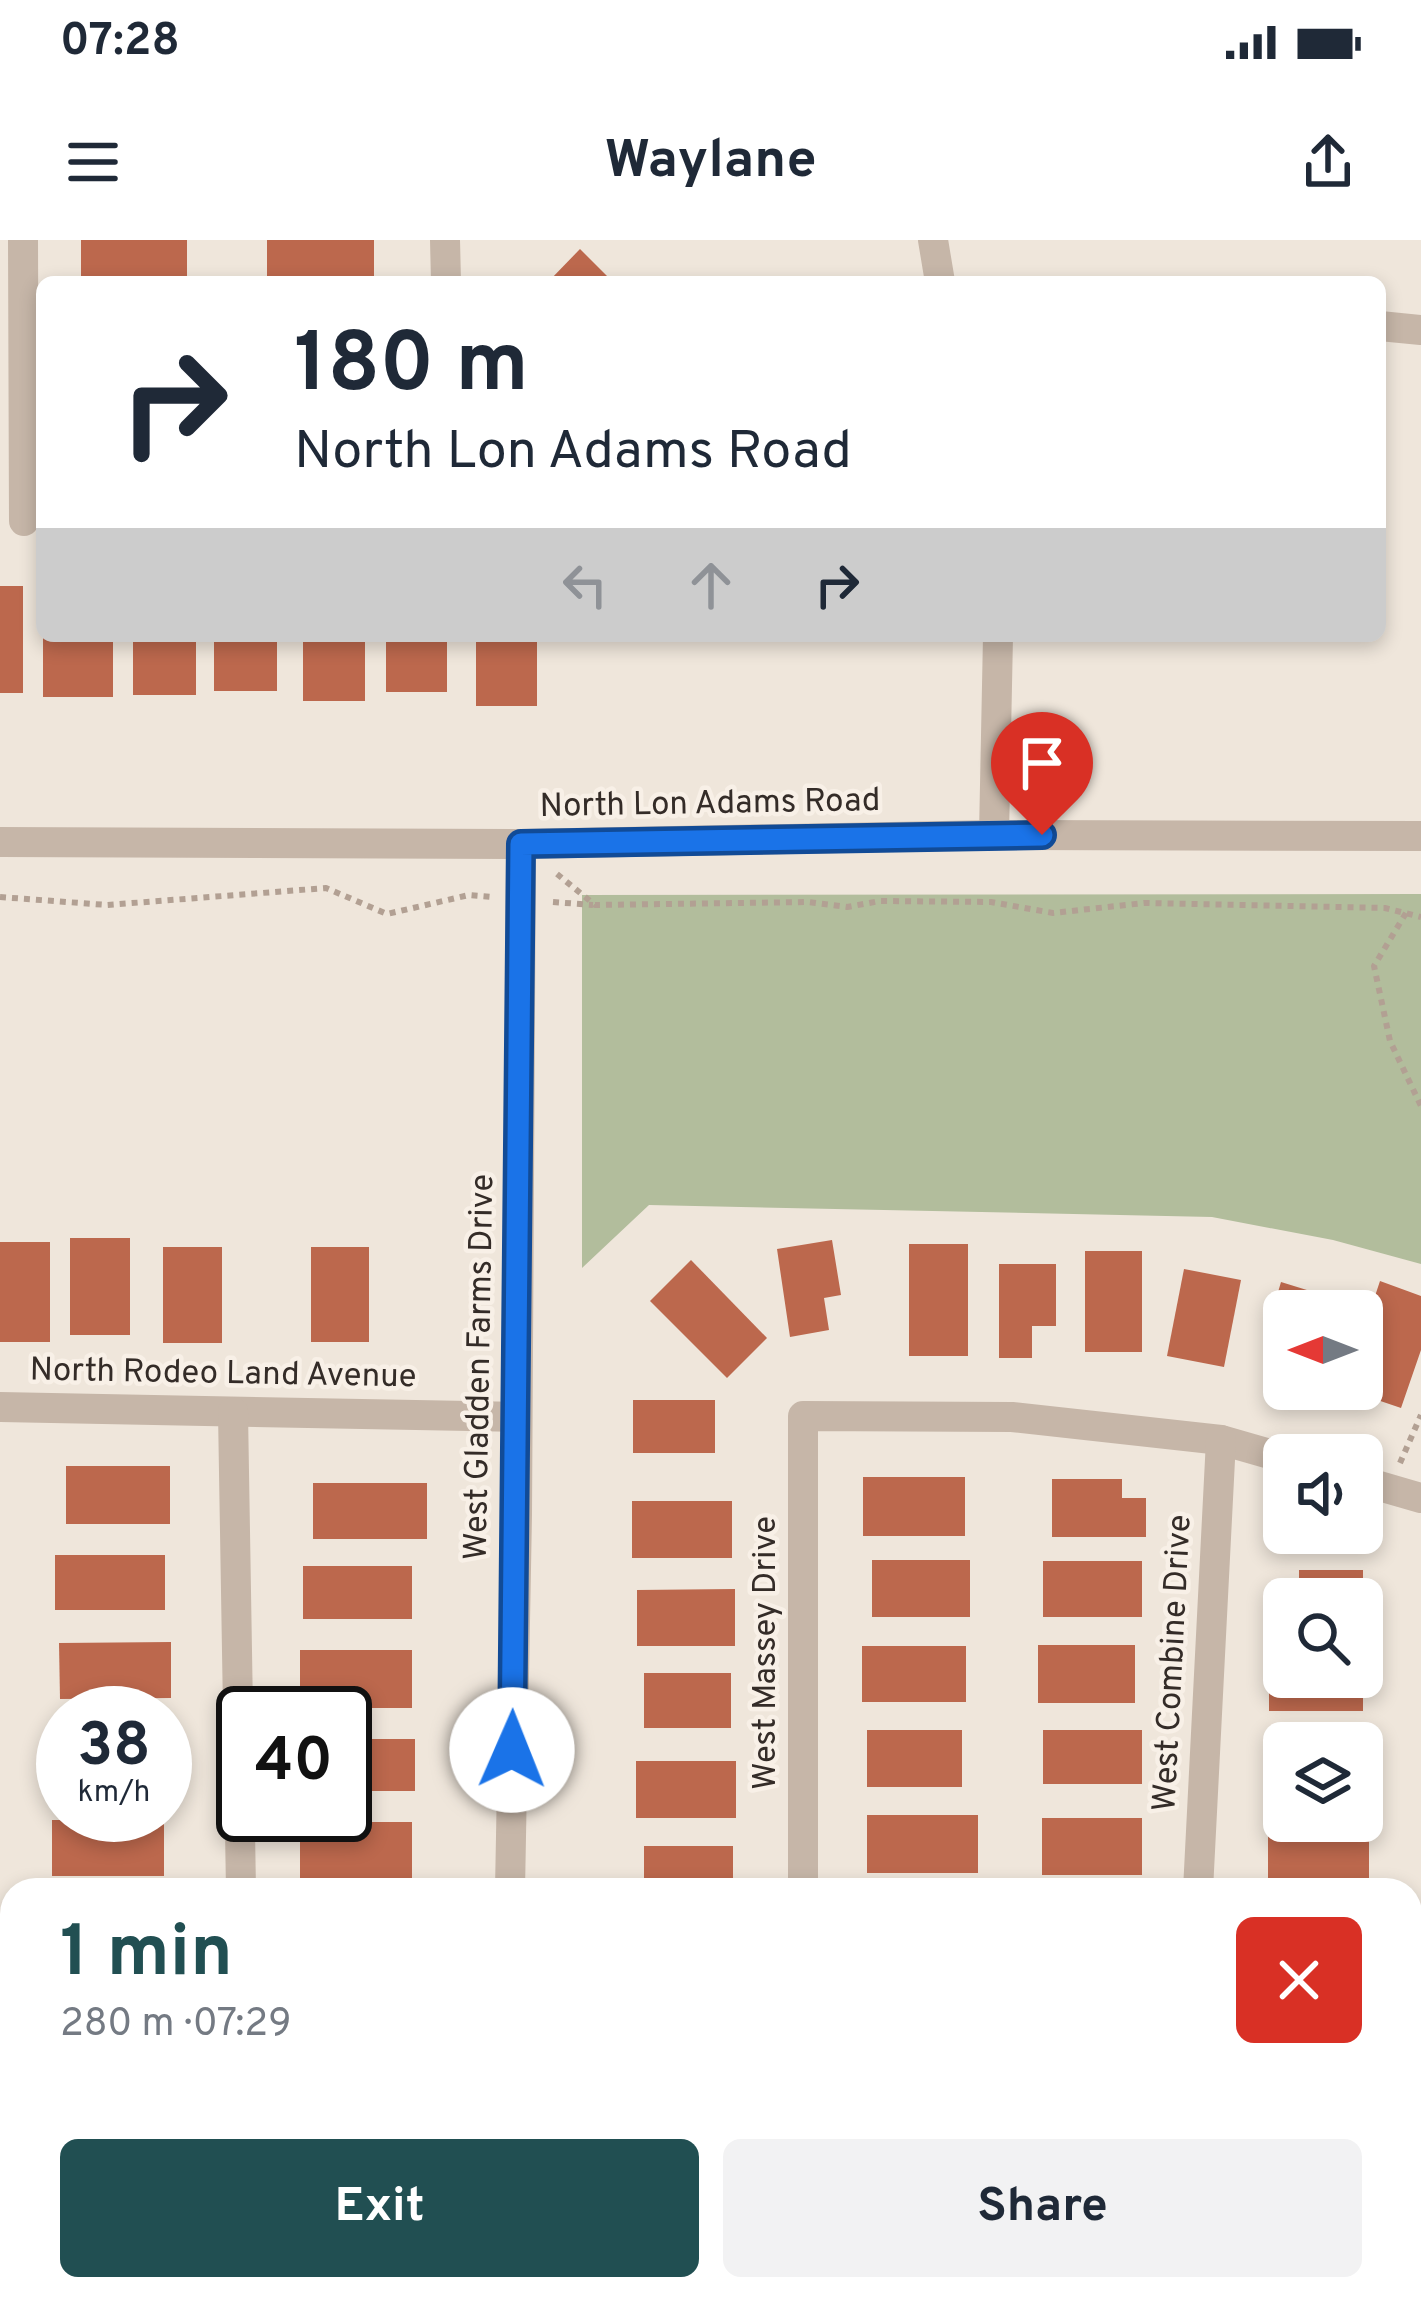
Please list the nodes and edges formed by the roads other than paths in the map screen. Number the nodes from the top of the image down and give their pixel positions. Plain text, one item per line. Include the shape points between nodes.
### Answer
1 (23, 240) edge
2 (445, 240) edge
3 (933, 240) edge
4 (446, 276) edge
5 (939, 276) edge
6 (1386, 327) edge
7 (1421, 330) edge
8 (22, 521) edge
9 (998, 642) edge
10 (994, 835) junction
11 (1421, 836) edge
12 (0, 842) edge
13 (521, 844) junction
14 (0, 1407) edge
15 (233, 1412) junction
16 (517, 1417) junction
17 (1221, 1440) junction
18 (1263, 1452) edge
19 (1383, 1487) edge
20 (1421, 1498) edge
21 (241, 1878) edge
22 (510, 1878) edge
23 (803, 1878) edge
24 (1199, 1878) edge

1 - 8 street
2 - 4 street
3 - 5 street
6 - 7 street
9 - 10 street
10 - 11 street, North Lon Adams Road
10 - 13 street, North Lon Adams Road
12 - 13 street, North Lon Adams Road
13 - 16 street, West Gladden Farms Drive
14 - 15 street, North Rodeo Land Avenue
15 - 16 street, North Rodeo Land Avenue
15 - 21 street
16 - 22 street, West Gladden Farms Drive
17 - 18 street
17 - 23 street, West Massey Drive via 1012,1417 803,1416
17 - 24 street, West Combine Drive
19 - 20 street

